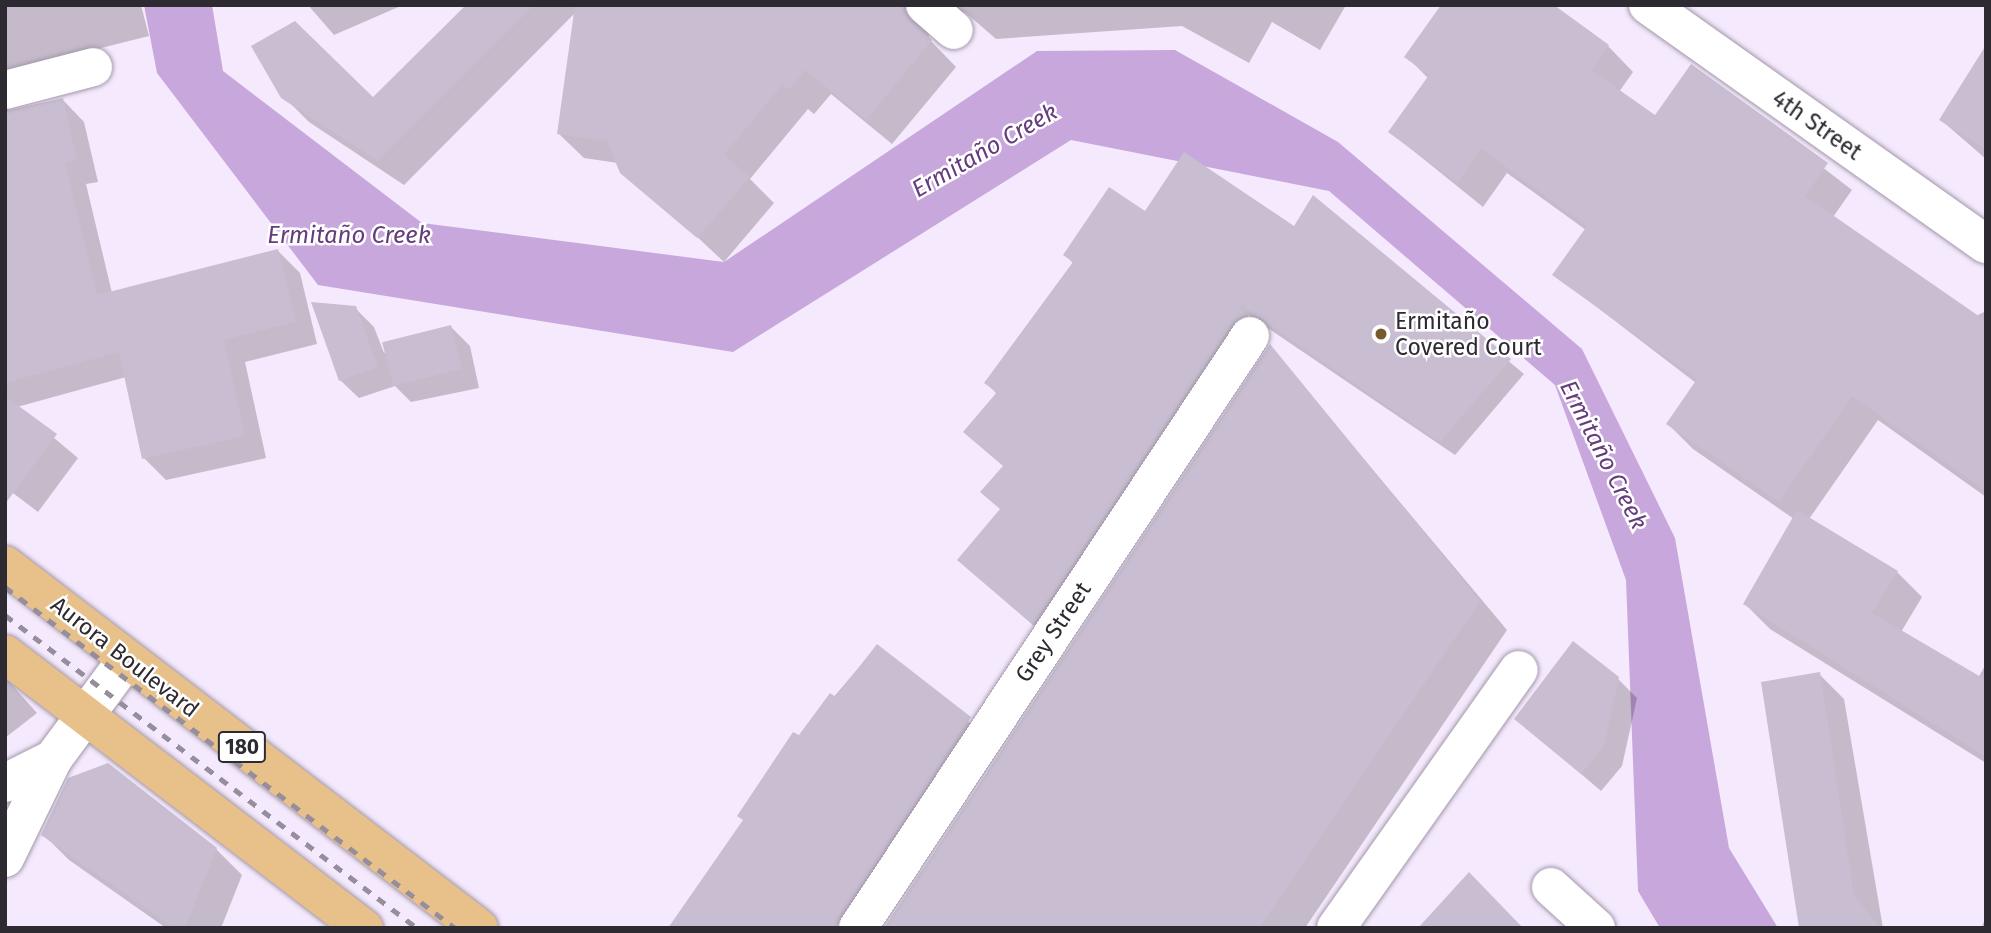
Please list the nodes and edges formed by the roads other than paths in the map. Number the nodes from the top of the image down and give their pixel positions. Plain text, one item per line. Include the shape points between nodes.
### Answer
1 (925, 5) edge
2 (1648, 5) edge
3 (954, 30) dead end
4 (93, 67) dead end
5 (5, 90) edge
6 (1986, 244) edge
7 (1250, 336) dead end
8 (5, 565) edge
9 (5, 654) edge
10 (127, 659) junction
11 (1519, 670) dead end
12 (85, 716) junction
13 (53, 759) junction
14 (5, 783) edge
15 (5, 858) edge
16 (1551, 887) dead end
17 (364, 928) edge
18 (479, 928) edge
19 (858, 928) edge
20 (1336, 928) edge
21 (1596, 928) edge

1 - 3 street
2 - 6 street, 4th Street
4 - 5 street
7 - 19 street, Grey Street
8 - 10 main road, Aurora Boulevard / 180
9 - 12 main road
10 - 12 street
10 - 18 main road, Aurora Boulevard / 180
11 - 20 street
12 - 13 street
12 - 17 main road
13 - 14 street
13 - 15 street
16 - 21 street

